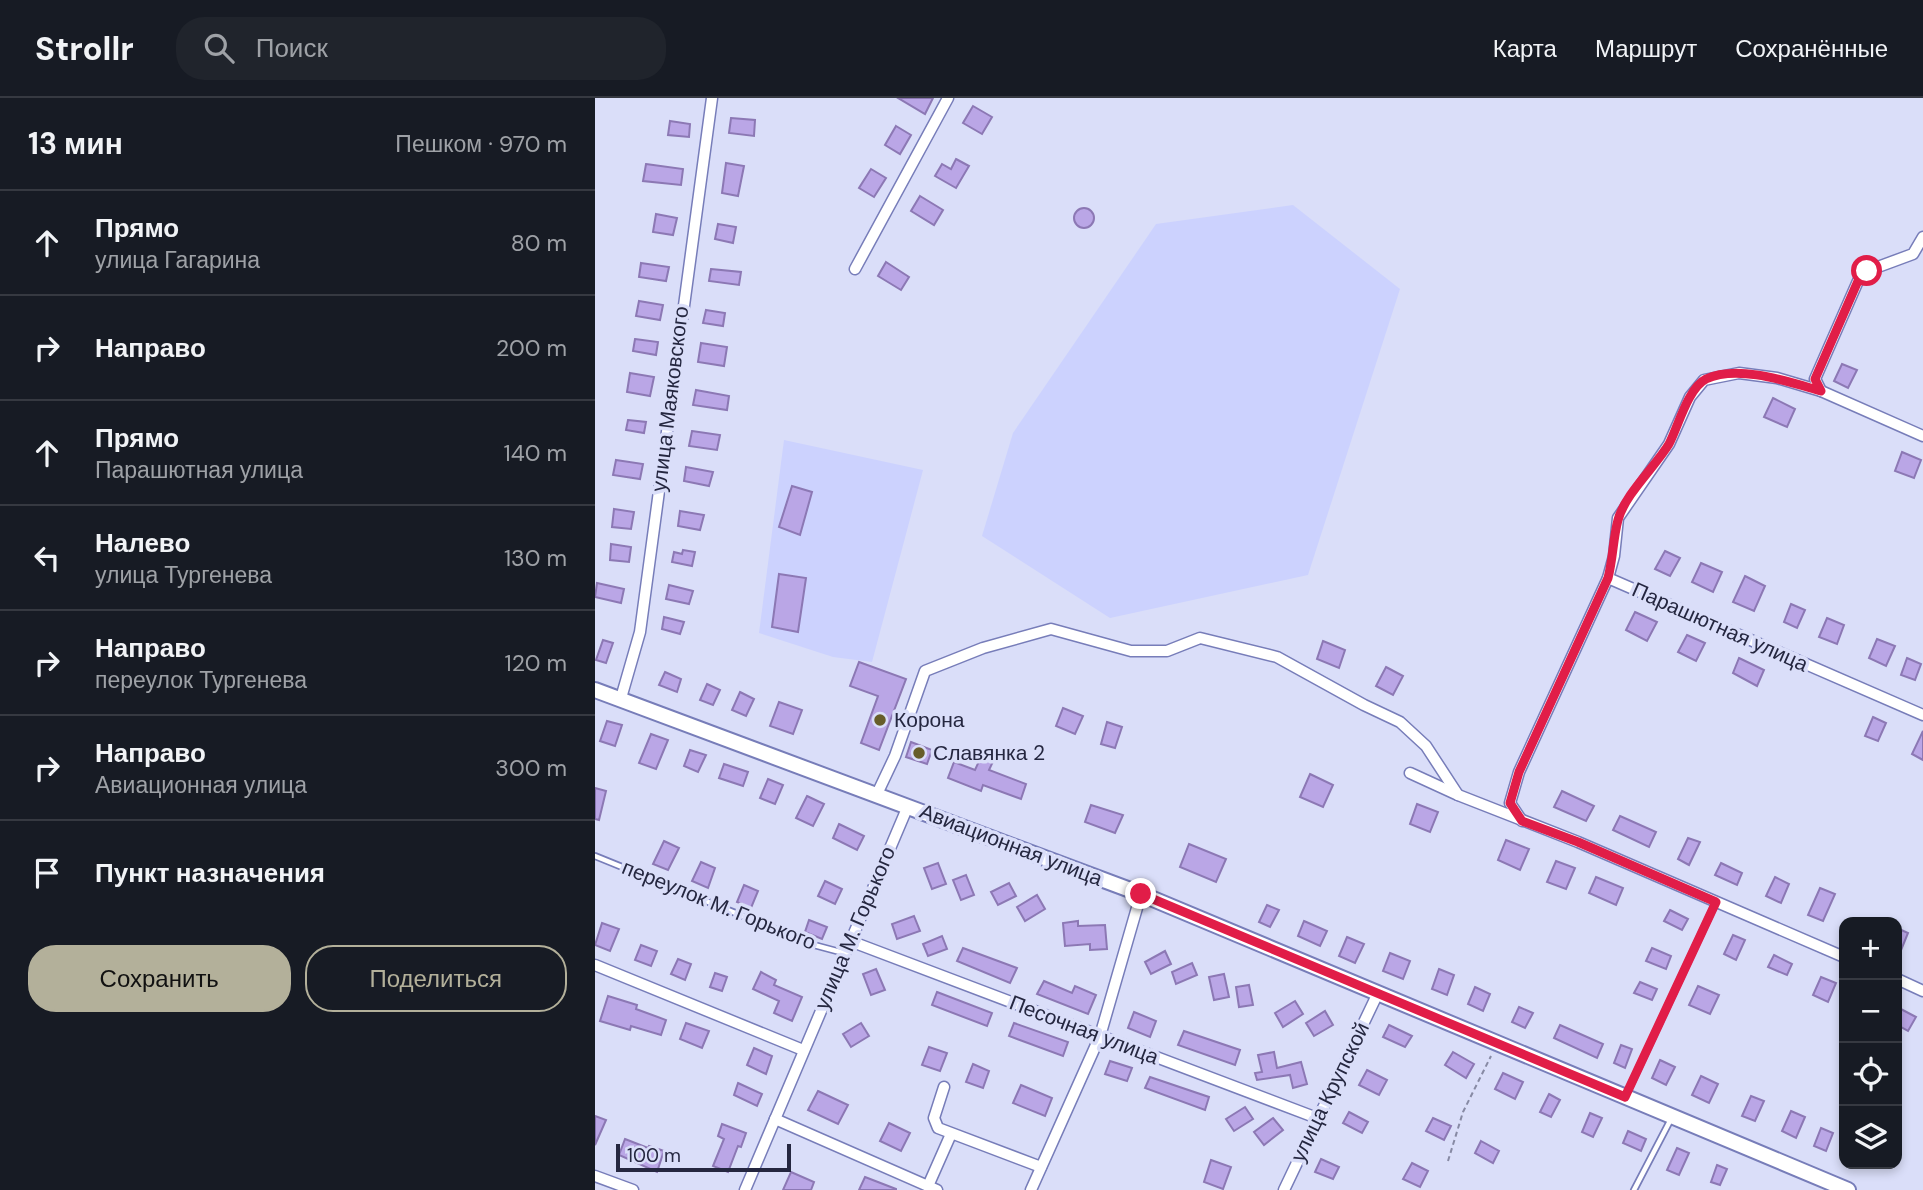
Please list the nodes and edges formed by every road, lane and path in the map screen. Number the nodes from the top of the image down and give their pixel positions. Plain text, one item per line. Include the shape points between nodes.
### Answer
1 (712, 98) edge
2 (948, 98) edge
3 (1923, 237) edge
4 (855, 269) dead end
5 (1821, 391) junction
6 (1923, 436) edge
7 (1608, 578) junction
8 (595, 690) edge
9 (621, 698) junction
10 (1923, 715) edge
11 (1410, 773) dead end
12 (877, 794) junction
13 (1458, 795) junction
14 (908, 806) junction
15 (1522, 821) junction
16 (595, 856) edge
17 (1141, 894) junction
18 (1716, 902) junction
19 (850, 941) junction
20 (844, 953) junction
21 (1839, 955) edge
22 (595, 965) edge
23 (1899, 980) edge
24 (1923, 991) edge
25 (1377, 995) junction
26 (1100, 1035) junction
27 (1497, 1042) junction
28 (803, 1050) junction
29 (944, 1087) dead end
30 (1625, 1097) junction
31 (1317, 1118) junction
32 (1672, 1118) junction
33 (775, 1119) junction
34 (951, 1134) junction
35 (1448, 1161) dead end
36 (1041, 1167) junction
37 (595, 1176) edge
38 (932, 1188) edge
39 (633, 1190) edge
40 (745, 1190) edge
41 (1031, 1190) edge
42 (1284, 1190) edge
43 (1634, 1190) edge
44 (1848, 1190) edge

1 - 9 street, улица Маяковского via 640,632
2 - 4 street
3 - 5 street via 1913,254 1867,271 1858,281 1815,379
5 - 6 street
5 - 7 street via 1739,373 1704,380 1690,397 1669,444 1618,518
7 - 10 street, Парашютная улица
7 - 15 street, Парашютная улица via 1519,772 1510,803
8 - 9 main road, Авиационная улица
9 - 12 main road, Авиационная улица
11 - 13 street
12 - 13 street via 925,671 1051,629 1131,651 1167,651 1200,638 1277,657 1400,722 1426,746
12 - 14 main road, Авиационная улица
13 - 15 street
14 - 17 main road, Авиационная улица
14 - 19 street, улица М. Горького
15 - 18 street
16 - 20 lane, переулок М. Горького
17 - 25 main road, Авиационная улица
17 - 26 street
18 - 21 street
18 - 30 lane
19 - 20 street, улица М. Горького
19 - 26 street, Песочная улица
20 - 28 street, улица М. Горького
22 - 28 street
23 - 24 street
25 - 27 main road, Авиационная улица
25 - 31 street, улица Крупской
26 - 31 street, Песочная улица
26 - 36 street
27 - 30 main road, Авиационная улица
27 - 35 path via 1463,1112
28 - 33 street, улица М. Горького
29 - 34 street via 934,1118 938,1128
30 - 32 main road, Авиационная улица
31 - 42 street, улица Крупской
32 - 43 lane
32 - 44 main road, Авиационная улица
33 - 38 street
33 - 40 street, улица М. Горького
34 - 36 street
34 - 38 street
36 - 41 street
37 - 39 street

